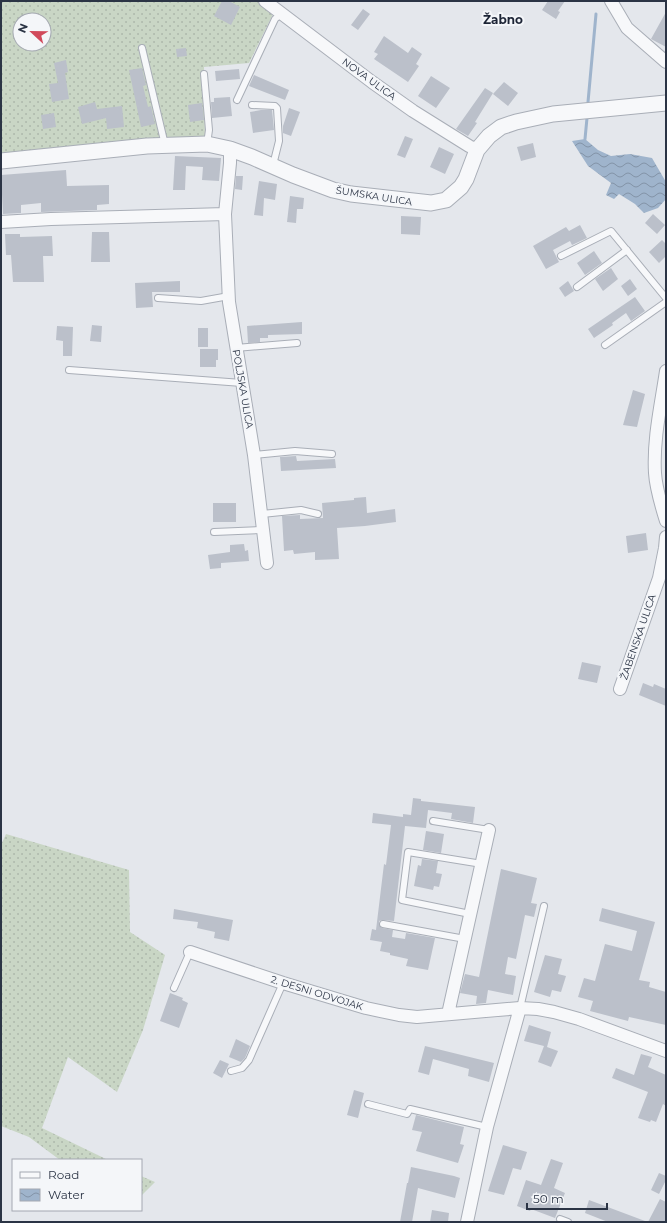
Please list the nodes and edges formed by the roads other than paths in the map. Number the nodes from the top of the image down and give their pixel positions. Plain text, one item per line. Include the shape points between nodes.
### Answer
1 (265, 1) edge
2 (611, 1) edge
3 (281, 14) junction
4 (142, 48) dead end
5 (666, 62) edge
6 (204, 74) dead end
7 (237, 100) dead end
8 (666, 103) edge
9 (252, 105) dead end
10 (207, 144) junction
11 (165, 145) junction
12 (230, 149) junction
13 (478, 150) junction
14 (1, 161) edge
15 (273, 166) junction
16 (225, 214) junction
17 (1, 222) edge
18 (627, 250) junction
19 (561, 256) dead end
20 (577, 287) dead end
21 (229, 296) junction
22 (158, 298) dead end
23 (666, 298) edge
24 (666, 302) edge
25 (297, 343) dead end
26 (605, 345) dead end
27 (236, 348) junction
28 (69, 370) dead end
29 (666, 371) edge
30 (242, 383) junction
31 (332, 454) dead end
32 (254, 455) junction
33 (262, 514) junction
34 (318, 514) dead end
35 (666, 521) edge
36 (263, 530) junction
37 (214, 532) dead end
38 (666, 537) edge
39 (267, 563) dead end
40 (620, 689) dead end
41 (433, 821) dead end
42 (489, 830) joint
43 (482, 864) junction
44 (544, 906) dead end
45 (470, 914) junction
46 (383, 924) dead end
47 (464, 939) junction
48 (190, 952) joint
49 (283, 983) junction
50 (174, 988) dead end
51 (520, 1008) junction
52 (448, 1014) junction
53 (666, 1051) edge
54 (231, 1071) dead end
55 (368, 1104) dead end
56 (487, 1127) junction
57 (560, 1219) dead end
58 (467, 1222) edge
59 (568, 1222) edge

1 - 3 street, NOVA ULICA
2 - 5 street via 626,28
3 - 7 lane via 275,19
3 - 13 street, NOVA ULICA via 413,111
4 - 11 lane
6 - 10 lane via 209,130
8 - 13 street, ŠUMSKA ULICA via 553,114 516,122 501,127 489,136
9 - 15 lane via 277,108 279,141
10 - 11 street, ŠUMSKA ULICA
10 - 12 street, ŠUMSKA ULICA
11 - 14 street, ŠUMSKA ULICA
12 - 15 street, ŠUMSKA ULICA
12 - 16 street, POLJSKA ULICA
13 - 15 street, ŠUMSKA ULICA via 461,187 446,200 430,203 333,190
16 - 17 street
16 - 21 street, POLJSKA ULICA
18 - 19 lane via 612,232
18 - 20 lane
18 - 23 lane
21 - 22 lane via 201,301
21 - 27 street, POLJSKA ULICA
24 - 26 lane
25 - 27 lane
27 - 30 street, POLJSKA ULICA
28 - 30 lane
29 - 35 street via 654,448 655,474
30 - 32 street, POLJSKA ULICA
31 - 32 lane via 295,451
32 - 33 street, POLJSKA ULICA
33 - 34 lane via 301,510
33 - 36 street, POLJSKA ULICA
36 - 37 lane
36 - 39 street, POLJSKA ULICA
38 - 40 street, ŽABENSKA ULICA via 659,578
41 - 42 lane
42 - 43 street
43 - 45 street
43 - 45 lane via 408,852 402,900
44 - 51 lane
45 - 47 street
46 - 47 lane
47 - 52 street
48 - 49 street, 2. DESNI ODVOJAK
48 - 50 lane
49 - 52 street, 2. DESNI ODVOJAK via 366,1008 399,1015 417,1017
49 - 54 lane via 249,1060 242,1068
51 - 52 street, 2. DESNI ODVOJAK
51 - 53 street, 2. DESNI ODVOJAK via 554,1012 579,1019
51 - 56 street
55 - 56 lane via 407,1114 410,1109
56 - 58 street
57 - 59 lane

